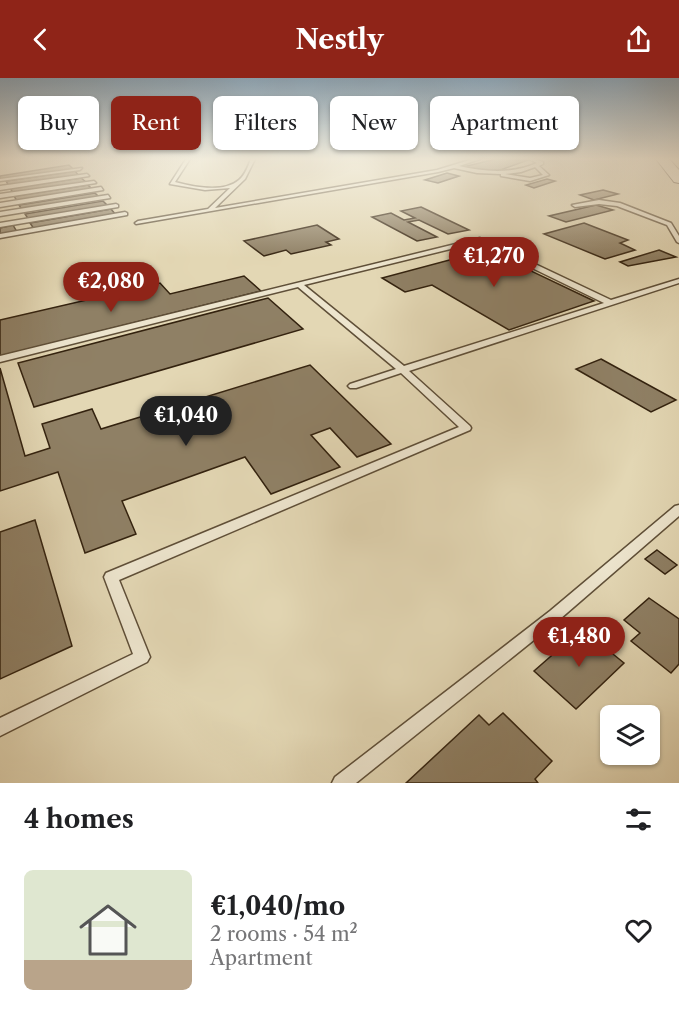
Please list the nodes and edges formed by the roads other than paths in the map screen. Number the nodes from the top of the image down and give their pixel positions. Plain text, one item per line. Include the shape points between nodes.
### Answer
1 (30, 192) edge
2 (82, 192) edge
3 (104, 192) edge
4 (229, 192) edge
5 (315, 192) edge
6 (3, 196) edge
7 (108, 197) junction
8 (10, 203) junction
9 (0, 205) edge
10 (575, 205) dead end
11 (116, 206) junction
12 (209, 211) junction
13 (15, 212) junction
14 (0, 214) edge
15 (20, 222) junction
16 (138, 223) dead end
17 (0, 225) edge
18 (27, 232) junction
19 (0, 236) edge
20 (679, 241) edge
21 (679, 281) edge
22 (299, 284) junction
23 (610, 303) junction
24 (0, 359) edge
25 (403, 370) junction
26 (353, 386) dead end
27 (679, 509) edge
28 (0, 727) edge
29 (341, 783) edge

1 - 6 lane
2 - 8 lane
3 - 7 lane
4 - 12 lane
5 - 12 lane
6 - 8 lane
7 - 11 lane
7 - 13 lane
8 - 9 lane
8 - 13 lane
10 - 20 lane via 618,204 669,224
11 - 15 lane
11 - 18 lane via 125,214
12 - 16 lane
13 - 14 lane
13 - 15 lane
15 - 17 lane
15 - 18 lane
18 - 19 lane
21 - 23 lane
22 - 23 lane via 480,240
22 - 24 lane
22 - 25 lane
23 - 25 lane
25 - 26 lane
25 - 28 lane via 466,428 111,577 142,657
27 - 29 lane via 555,615

